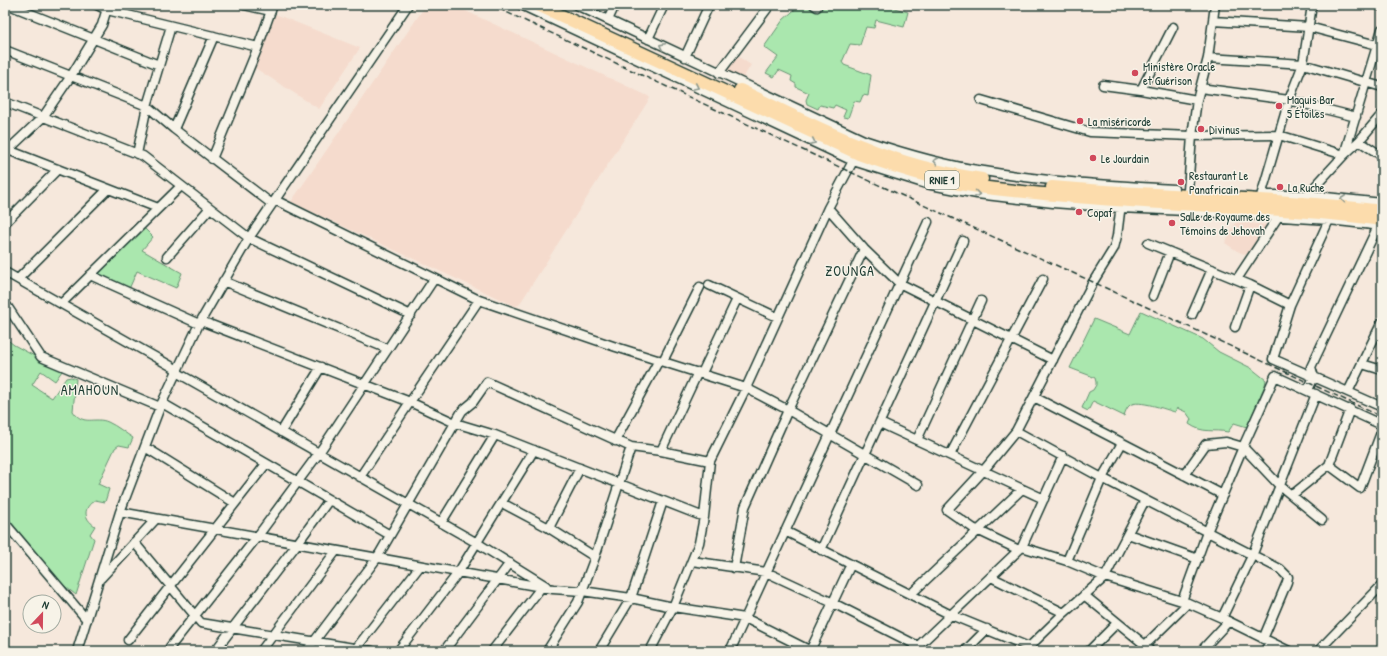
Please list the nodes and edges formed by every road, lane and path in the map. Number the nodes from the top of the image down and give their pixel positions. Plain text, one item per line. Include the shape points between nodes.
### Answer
1 (10, 5) edge
2 (97, 5) edge
3 (244, 5) edge
4 (408, 5) edge
5 (521, 5) edge
6 (538, 5) edge
7 (557, 5) edge
8 (576, 5) edge
9 (615, 5) edge
10 (664, 5) edge
11 (709, 5) edge
12 (770, 5) edge
13 (1214, 5) edge
14 (1312, 5) edge
15 (1377, 5) edge
16 (1382, 6) edge
17 (107, 7) edge
18 (272, 8) edge
19 (608, 20) junction
20 (1213, 21) junction
21 (171, 26) junction
22 (1173, 27) dead end
23 (1309, 27) junction
24 (1382, 29) edge
25 (214, 36) junction
26 (93, 39) junction
27 (648, 39) junction
28 (1377, 46) junction
29 (258, 47) junction
30 (5, 50) edge
31 (684, 57) junction
32 (1208, 58) junction
33 (1303, 64) junction
34 (159, 66) junction
35 (719, 73) junction
36 (71, 76) junction
37 (1366, 81) junction
38 (1103, 85) dead end
39 (1382, 87) edge
40 (1200, 88) junction
41 (1141, 90) junction
42 (981, 100) dead end
43 (1197, 100) junction
44 (1289, 100) junction
45 (6, 104) edge
46 (147, 106) junction
47 (1382, 114) edge
48 (43, 117) junction
49 (1356, 117) junction
50 (174, 129) junction
51 (1279, 135) junction
52 (1192, 136) junction
53 (1359, 141) junction
54 (6, 151) edge
55 (136, 154) junction
56 (1344, 155) junction
57 (1382, 156) edge
58 (212, 159) junction
59 (853, 161) junction
60 (58, 170) junction
61 (181, 186) junction
62 (108, 189) junction
63 (1188, 190) junction
64 (1307, 195) junction
65 (1261, 196) junction
66 (273, 202) junction
67 (1382, 203) edge
68 (1121, 204) junction
69 (158, 208) junction
70 (210, 208) junction
71 (828, 208) junction
72 (1382, 211) edge
73 (1278, 217) junction
74 (1329, 220) junction
75 (928, 222) dead end
76 (5, 223) edge
77 (1381, 224) edge
78 (249, 238) junction
79 (964, 241) dead end
80 (1148, 243) dead end
81 (864, 249) junction
82 (1170, 252) junction
83 (167, 257) dead end
84 (1212, 269) junction
85 (5, 272) edge
86 (90, 276) junction
87 (18, 279) junction
88 (434, 279) junction
89 (1043, 279) dead end
90 (1237, 279) junction
91 (223, 281) junction
92 (899, 283) junction
93 (1250, 284) junction
94 (709, 285) dead end
95 (700, 287) dead end
96 (1153, 296) dead end
97 (737, 298) junction
98 (480, 300) junction
99 (936, 301) junction
100 (981, 301) dead end
101 (5, 303) edge
102 (62, 304) junction
103 (1290, 305) junction
104 (1192, 314) dead end
105 (411, 315) junction
106 (777, 318) junction
107 (972, 320) junction
108 (200, 322) junction
109 (1382, 322) edge
110 (1235, 327) dead end
111 (1011, 339) junction
112 (388, 349) junction
113 (1053, 360) junction
114 (661, 361) junction
115 (1362, 364) junction
116 (321, 367) junction
117 (1382, 370) edge
118 (177, 371) junction
119 (700, 373) junction
120 (1314, 377) junction
121 (364, 384) junction
122 (746, 388) junction
123 (1308, 390) junction
124 (1348, 392) junction
125 (1316, 394) junction
126 (1034, 396) junction
127 (410, 402) junction
128 (161, 405) junction
129 (1382, 407) edge
130 (1350, 409) junction
131 (788, 410) junction
132 (455, 423) junction
133 (880, 423) junction
134 (1382, 425) edge
135 (1382, 430) edge
136 (1016, 431) junction
137 (281, 432) junction
138 (830, 434) junction
139 (495, 435) junction
140 (917, 440) junction
141 (615, 441) junction
142 (1122, 443) junction
143 (145, 447) junction
144 (631, 447) junction
145 (1243, 447) junction
146 (534, 450) junction
147 (660, 451) junction
148 (319, 453) junction
149 (865, 454) junction
150 (950, 454) junction
151 (1063, 456) junction
152 (710, 461) junction
153 (266, 464) junction
154 (1329, 465) junction
155 (580, 468) junction
156 (984, 470) junction
157 (1184, 475) junction
158 (360, 477) junction
159 (1102, 478) junction
160 (298, 482) junction
161 (620, 484) junction
162 (1279, 485) junction
163 (918, 486) dead end
164 (1022, 489) junction
165 (1223, 495) junction
166 (1292, 495) junction
167 (1044, 499) junction
168 (329, 500) junction
169 (1144, 500) junction
170 (663, 501) junction
171 (235, 503) junction
172 (502, 503) junction
173 (408, 504) junction
174 (120, 512) junction
175 (704, 517) junction
176 (156, 519) junction
177 (1322, 520) dead end
178 (5, 523) edge
179 (441, 523) junction
180 (549, 528) junction
181 (215, 529) junction
182 (978, 530) junction
183 (785, 531) junction
184 (1207, 532) junction
185 (1128, 534) junction
186 (390, 535) junction
187 (257, 537) junction
188 (134, 542) junction
189 (477, 543) junction
190 (297, 544) junction
191 (1021, 548) junction
192 (821, 550) junction
193 (336, 551) junction
194 (1252, 556) junction
195 (595, 557) junction
196 (377, 558) junction
197 (1198, 559) junction
198 (692, 561) junction
199 (1067, 562) junction
200 (510, 563) junction
201 (850, 564) junction
202 (420, 566) junction
203 (734, 568) junction
204 (766, 572) junction
205 (458, 573) junction
206 (991, 576) junction
207 (1105, 577) junction
208 (99, 579) junction
209 (498, 579) junction
210 (1382, 585) edge
211 (170, 586) junction
212 (543, 586) junction
213 (582, 592) junction
214 (910, 594) junction
215 (1084, 595) junction
216 (631, 598) junction
217 (1185, 602) junction
218 (833, 603) junction
219 (673, 607) junction
220 (1064, 613) junction
221 (951, 615) junction
222 (194, 616) junction
223 (745, 618) junction
224 (87, 620) junction
225 (1225, 620) junction
226 (1117, 623) junction
227 (233, 628) junction
228 (987, 629) junction
229 (273, 635) junction
230 (1263, 639) junction
231 (128, 640) dead end
232 (313, 642) junction
233 (1271, 643) junction
234 (170, 647) dead end
235 (915, 648) edge
236 (1027, 649) edge
237 (1145, 649) edge
238 (355, 650) edge
239 (77, 651) edge
240 (215, 651) edge
241 (261, 651) edge
242 (307, 651) edge
243 (372, 651) edge
244 (398, 651) edge
245 (444, 651) edge
246 (492, 651) edge
247 (547, 651) edge
248 (599, 651) edge
249 (650, 651) edge
250 (730, 651) edge
251 (810, 651) edge
252 (965, 651) edge
253 (1089, 651) edge
254 (1201, 651) edge
255 (1264, 651) edge
256 (1289, 651) edge
257 (1318, 651) edge

1 - 26 street
2 - 17 street
3 - 18 street
4 - 66 street
5 -> 59 street
6 - 68 highway, RNIE 1 via 878,161 978,187
7 - 72 highway, RNIE 1 via 842,138 882,154 924,166 978,179 1008,183 1292,202
8 - 19 street
9 - 19 street
10 - 27 street
11 - 31 street
12 - 35 street
13 - 20 street
14 - 23 street
15 - 16 street
17 - 21 street
17 - 26 street via 102,25
18 - 29 street
19 - 27 street
20 - 23 street
20 - 32 street
21 - 25 street
21 - 34 street
22 - 41 street
23 - 28 street
23 - 33 street
24 - 28 street
25 - 29 street
25 - 50 street
26 - 34 street
26 - 36 street
31 -> 27 street
28 - 37 street
29 - 58 street
30 - 36 street
31 - 35 street
32 - 33 street
32 - 40 street
33 - 37 street
33 - 44 street
34 - 46 street
63 -> 35 street via 1015,176 915,156 864,140
36 - 46 street
36 - 48 street
37 - 39 street
37 - 49 street
38 - 41 street
40 - 43 street
40 - 44 street
41 - 43 street
42 - 52 street via 1090,132
43 - 52 street
44 - 49 street
44 - 51 street
45 - 48 street
46 - 50 street
46 - 55 street
47 - 53 street
48 - 54 street
48 - 55 street
49 - 56 street
50 - 58 street
51 - 52 street
51 - 56 street
51 - 65 street
52 - 63 street
53 - 56 street
53 - 57 street
54 - 60 street
55 - 61 street via 143,156
56 - 64 street
58 - 66 street
59 -> 68 street via 926,184 963,192 1046,202
59 - 71 street
60 - 62 street
60 - 76 street
61 - 69 street
61 - 70 street
62 - 69 street
62 - 87 street
63 - 65 street
64 - 65 street
67 -> 64 street
66 - 78 street
66 - 88 street
68 - 73 street
68 - 77 highway, RNIE 1 via 1289,211
68 - 113 street via 1114,248 1093,282
69 - 86 street
70 - 78 street
70 - 83 street
71 - 81 street
71 - 106 street
73 - 74 street
73 - 90 street
74 - 77 street
74 - 103 street
75 - 92 street
77 - 120 street via 1311,367
78 - 91 street
78 - 105 street
79 - 99 street
80 - 82 street
81 - 92 street
81 - 131 street
82 - 84 street
82 - 96 street
84 - 90 street
84 - 104 street
85 - 87 street
86 - 102 street
86 - 108 street
87 - 102 street
88 - 98 street
88 - 105 street
89 - 111 street
90 - 93 street
91 - 108 street
91 - 112 street
92 - 99 street
92 - 138 street
93 - 103 street
93 - 110 street
94 - 97 street
95 - 114 street
97 - 106 street
97 - 119 street
98 - 114 street
98 - 127 street
99 - 107 street
99 - 133 street
100 - 107 street
101 - 128 street via 41,357
102 - 118 street
103 - 120 street via 1273,359
105 - 112 street
106 - 122 street
107 - 111 street
107 - 140 street
108 - 116 street
108 - 118 street
109 - 115 street
111 - 113 street
111 - 150 street
112 - 121 street
113 - 126 street
114 - 119 street
114 - 141 street
115 - 117 street
115 - 124 street
116 - 121 street
116 - 137 street
118 - 128 street
118 - 137 street
119 - 122 street
119 - 147 street
120 - 123 street
120 - 124 street
121 - 127 street
121 - 148 street
122 - 131 street
122 - 152 street
123 - 125 street
123 - 145 street via 1275,376
124 - 129 street
125 - 130 street
125 - 162 street
126 - 136 street
126 - 142 street
127 - 132 street
127 - 158 street
128 - 143 street
128 - 153 street
130 - 134 street
130 - 154 street
131 - 138 street
131 - 203 street via 745,507
132 - 139 street
132 - 141 street via 487,382
132 - 173 street
133 - 140 street
133 - 149 street
135 - 154 street via 1360,488
136 - 151 street
136 - 156 street
137 - 148 street
138 - 149 street
138 - 183 street
139 - 146 street
139 - 179 street
140 - 150 street
141 - 144 street
142 - 157 street
142 - 159 street
143 - 171 street
143 - 174 street
144 - 147 street
144 - 161 street
145 - 157 street via 1226,442 1206,444
145 - 162 street
145 - 165 street
146 - 155 street
146 - 172 street
147 - 152 street
148 - 158 street
148 - 160 street
149 - 163 street
149 - 192 street
150 - 156 street
151 - 159 street
151 - 167 street
152 - 175 street
153 - 160 street
153 - 171 street
154 - 166 street
155 - 161 street
155 - 180 street
156 - 164 street
156 - 182 street via 947,510
157 - 165 street
158 - 173 street
159 - 169 street
159 - 199 street
160 - 168 street
160 - 187 street
161 - 170 street
161 - 195 street
162 - 166 street
162 - 194 street
164 - 167 street
164 - 182 street
165 - 184 street
166 - 177 street
167 - 191 street
168 - 186 street
168 - 190 street
169 - 184 street
169 - 185 street
170 - 175 street
170 - 216 street
171 - 181 street
172 - 180 street
172 - 189 street
173 - 179 street
173 - 186 street
174 - 176 street
174 - 208 street
175 - 198 street via 699,543
176 - 181 street
176 - 188 street
178 - 224 street
179 - 189 street
180 - 195 street
181 - 187 street
181 - 211 street
182 - 191 street
182 - 214 street
183 - 192 street
183 - 204 street
184 - 194 street
184 - 197 street
185 - 197 street
185 - 207 street
186 - 196 street
187 - 190 street
187 - 222 street
188 - 208 street
188 - 211 street
189 - 200 street
189 - 205 street
190 - 193 street
190 - 227 street
191 - 199 street
191 - 206 street
192 - 201 street
193 - 196 street
193 - 229 street
194 - 225 street
194 - 230 street via 1280,569 1288,577
195 - 213 street
196 - 202 street
196 - 232 street
197 - 217 street
198 - 203 street
198 - 219 street
199 - 207 street
200 - 209 street
200 - 212 street
201 - 214 street
201 - 218 street
202 - 205 street
202 - 238 street
203 - 204 street
204 - 218 street
204 - 223 street
205 - 209 street
205 - 244 street
206 - 220 street
206 - 221 street
207 - 215 street
207 - 217 street
208 - 224 street
209 - 212 street
209 - 245 street
210 - 257 street
211 - 222 street
211 - 231 street
212 - 213 street via 552,590
212 - 246 street
213 - 216 street
213 - 247 street
214 - 221 street
215 - 220 street
215 - 226 street
216 - 219 street
216 - 248 street
217 - 225 street
217 - 237 street
218 - 235 street
218 - 251 street
219 - 223 street
219 - 249 street
220 - 236 street
221 - 228 street
221 - 235 street
222 - 227 street via 201,623
222 - 234 street
223 - 250 street
223 - 251 street
224 - 239 street
225 - 230 street
225 - 254 street
226 - 237 street
226 - 253 street
227 - 229 street
227 - 240 street
228 - 236 street
228 - 252 street
229 - 232 street
229 - 241 street
230 - 233 street
232 - 238 street
232 - 242 street
233 - 255 street
233 - 256 street
238 - 243 street

